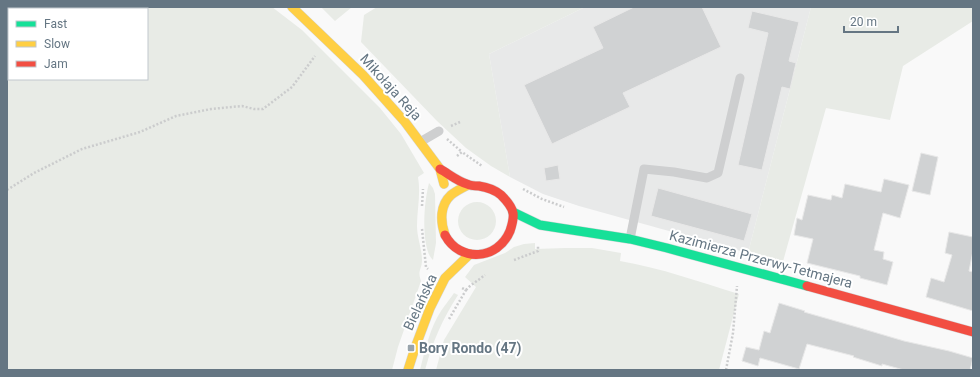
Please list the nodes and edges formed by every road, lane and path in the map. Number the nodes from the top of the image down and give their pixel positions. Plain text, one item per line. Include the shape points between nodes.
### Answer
1 (292, 7) edge
2 (327, 39) junction
3 (740, 78) dead end
4 (440, 131) dead end
5 (420, 142) junction
6 (440, 169) junction
7 (468, 185) junction
8 (7, 190) edge
9 (448, 199) junction
10 (513, 212) junction
11 (540, 225) junction
12 (517, 232) junction
13 (630, 239) junction
14 (470, 254) junction
15 (447, 264) dead end
16 (739, 268) junction
17 (445, 278) junction
18 (973, 332) edge
19 (408, 370) edge
20 (726, 370) edge

1 - 2 street, Mikołaja Reja
2 - 5 street, Mikołaja Reja via 377,89
2 - 8 path via 292,87 263,109 254,110 242,106 176,116 140,132 82,149
3 - 13 lane via 718,173 707,178 644,169
4 - 5 lane
5 - 6 street, Mikołaja Reja
6 - 7 street
6 - 9 street, Mikołaja Reja
7 - 9 street
7 - 10 street via 493,189 502,196
9 - 14 street via 442,220 449,247
10 - 11 street
10 - 12 street via 512,223
11 - 12 street
11 - 13 street, Kazimierza Przerwy-Tetmajera
12 - 14 street via 495,250 478,255
13 - 16 street, Kazimierza Przerwy-Tetmajera
14 - 17 street, Bielańska
15 - 17 street
16 - 18 street, Kazimierza Przerwy-Tetmajera
16 - 20 path via 733,333
17 - 19 street, Bielańska via 430,308

